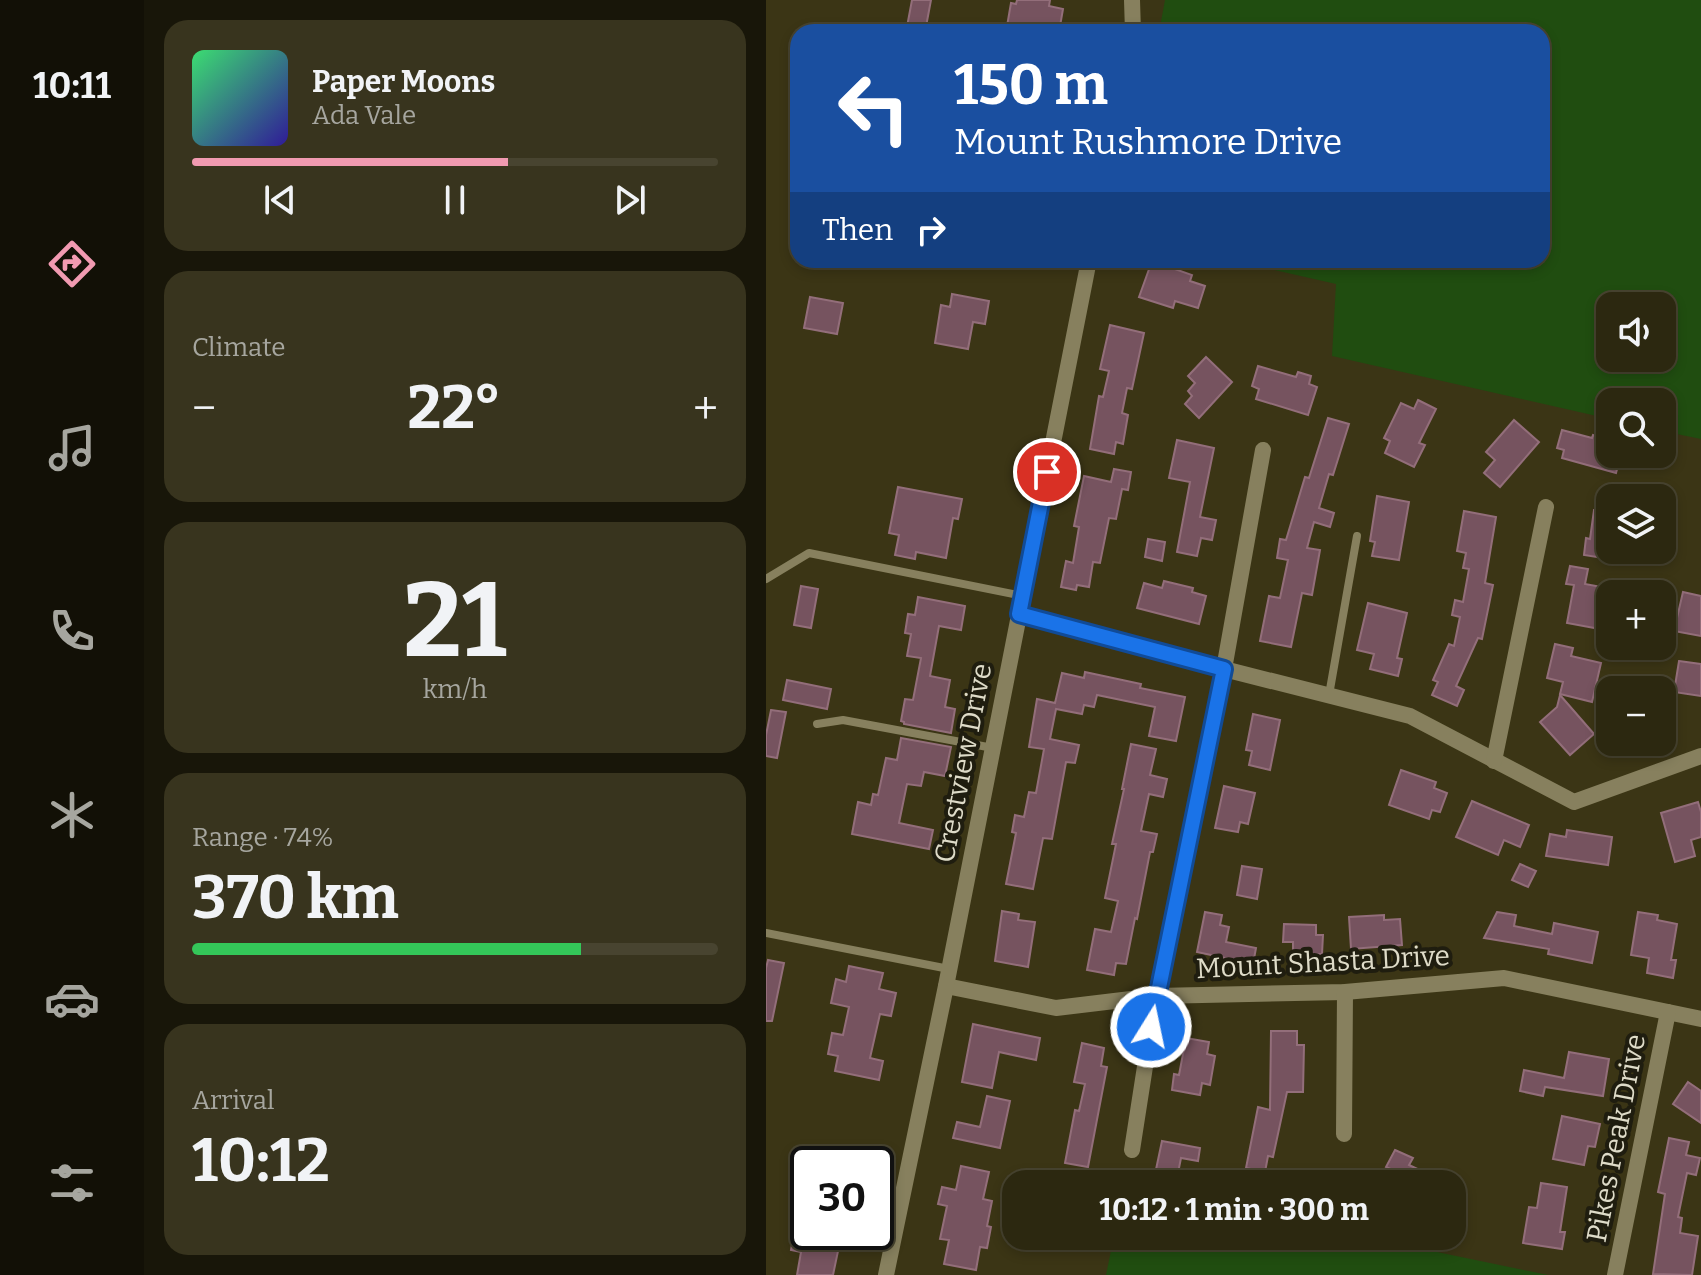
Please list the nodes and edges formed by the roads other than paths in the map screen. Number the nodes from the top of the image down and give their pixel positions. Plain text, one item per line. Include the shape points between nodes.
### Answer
1 (1132, 0) edge
2 (1133, 24) edge
3 (1087, 268) edge
4 (1263, 450) dead end
5 (1546, 507) dead end
6 (1357, 536) dead end
7 (766, 579) edge
8 (1023, 596) junction
9 (1019, 614) junction
10 (1224, 669) junction
11 (1328, 696) junction
12 (817, 724) dead end
13 (993, 748) junction
14 (1701, 756) edge
15 (1494, 761) junction
16 (766, 933) edge
17 (948, 978) junction
18 (1345, 992) junction
19 (1156, 996) junction
20 (1668, 1012) junction
21 (1701, 1019) edge
22 (1344, 1134) dead end
23 (1132, 1150) dead end
24 (886, 1275) edge
25 (1615, 1275) edge

1 - 2 street
3 - 8 street, Crestview Drive
4 - 10 street
5 - 15 street
6 - 11 lane
7 - 8 lane via 809,553
8 - 9 street, Crestview Drive
9 - 10 street
9 - 13 street, Crestview Drive
10 - 11 street
10 - 19 street
11 - 15 street via 1410,716
12 - 13 lane via 843,720
13 - 17 street, Crestview Drive
14 - 15 street via 1574,802
16 - 17 lane
17 - 19 street, Mount Shasta Drive via 1056,1008
17 - 24 street, Crestview Drive
18 - 19 street, Mount Shasta Drive
18 - 20 street, Mount Shasta Drive via 1504,978
18 - 22 street
19 - 23 street
20 - 21 street, Mount Shasta Drive
20 - 25 street, Pikes Peak Drive

